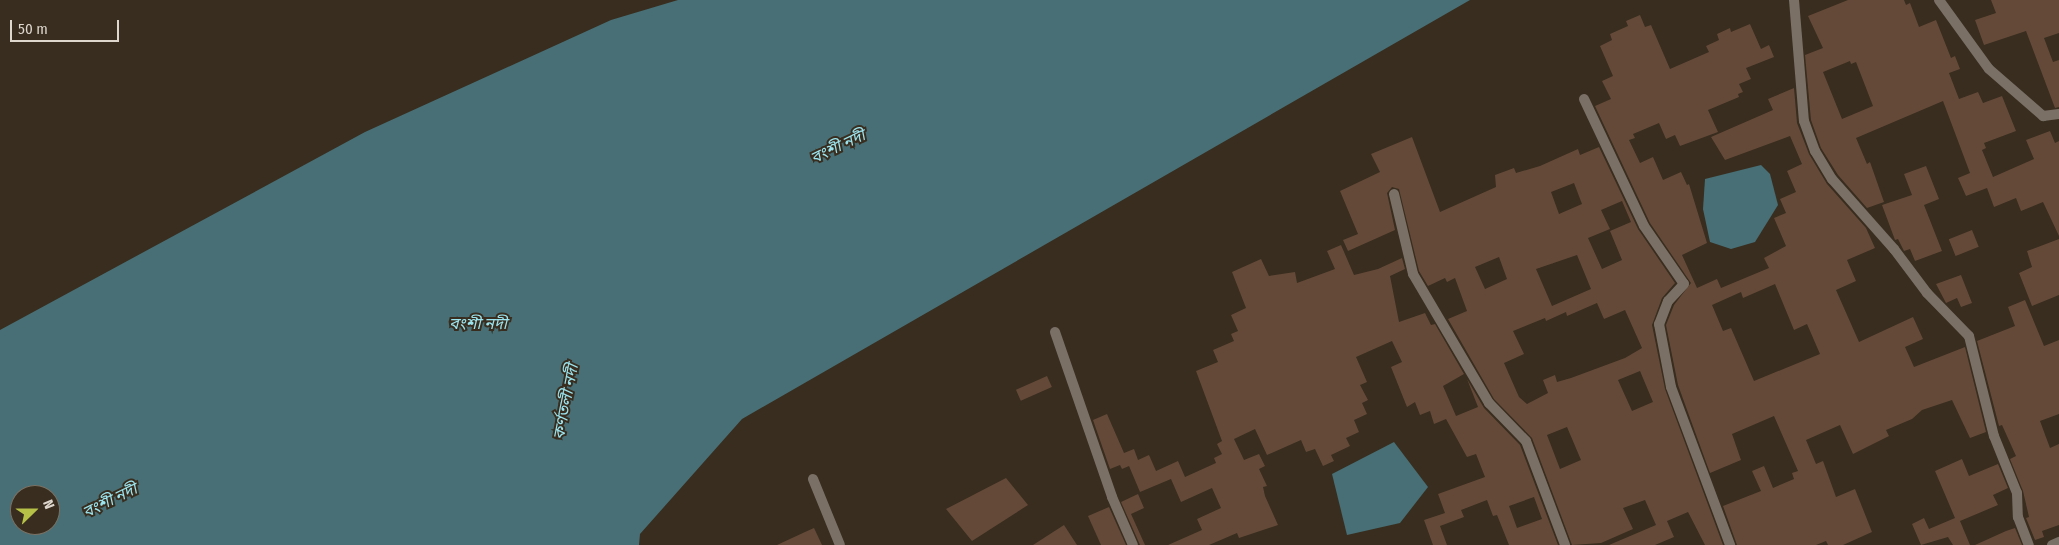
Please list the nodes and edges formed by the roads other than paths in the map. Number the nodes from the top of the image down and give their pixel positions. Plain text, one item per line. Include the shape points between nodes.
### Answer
1 (1794, 0) edge
2 (1939, 0) edge
3 (1584, 99) dead end
4 (2059, 114) edge
5 (1394, 194) dead end
6 (1055, 332) dead end
7 (813, 479) dead end
8 (2059, 542) edge
9 (840, 545) edge
10 (1133, 545) edge
11 (1565, 545) edge
12 (1730, 545) edge
13 (2029, 545) edge
14 (2052, 545) edge

1 - 13 street via 1804,120 1815,151 1832,178 1894,249 1927,293 1968,336 1994,436 2017,493 2018,517
2 - 4 street via 1989,69 2043,116
3 - 12 street via 1644,226 1684,284 1668,301 1659,324 1671,387
5 - 11 street via 1413,274 1489,403 1526,441
6 - 10 street via 1112,497
7 - 9 street
8 - 14 street

